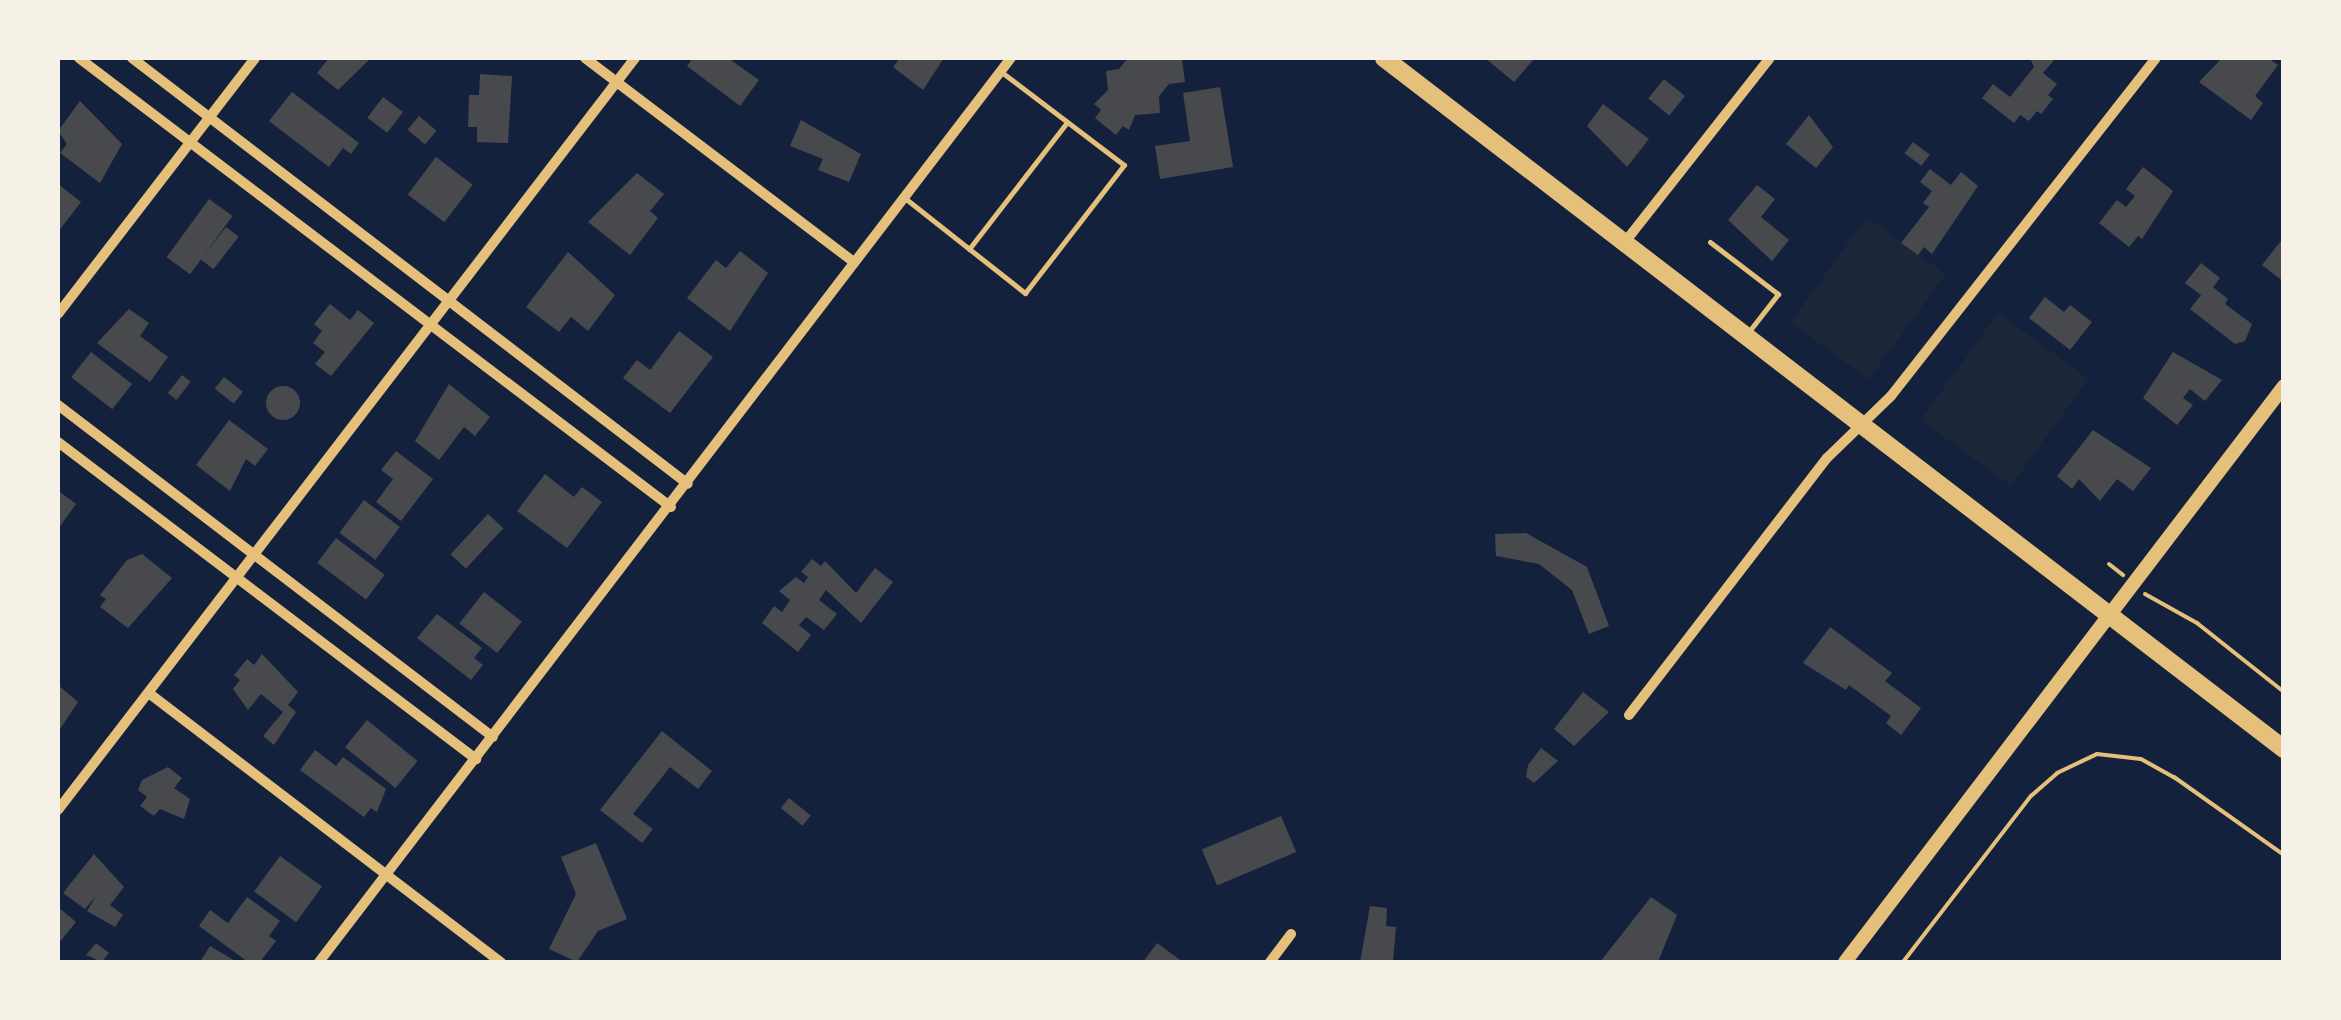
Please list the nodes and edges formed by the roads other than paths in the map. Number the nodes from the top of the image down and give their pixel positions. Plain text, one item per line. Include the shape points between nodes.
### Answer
1 (79, 58) edge
2 (132, 58) edge
3 (255, 58) edge
4 (584, 58) edge
5 (635, 58) edge
6 (1010, 58) edge
7 (1386, 58) edge
8 (1770, 58) edge
9 (2156, 58) edge
10 (1000, 71) junction
11 (617, 82) junction
12 (210, 117) junction
13 (1067, 122) junction
14 (191, 142) junction
15 (904, 198) junction
16 (1625, 242) junction
17 (1710, 242) dead end
18 (969, 249) junction
19 (854, 262) junction
20 (448, 301) junction
21 (58, 314) edge
22 (430, 324) junction
23 (1745, 336) junction
24 (2284, 386) edge
25 (58, 404) edge
26 (1860, 426) junction
27 (58, 442) edge
28 (688, 484) junction
29 (671, 508) junction
30 (255, 556) junction
31 (237, 578) junction
32 (2108, 617) junction
33 (150, 694) junction
34 (1629, 715) dead end
35 (494, 737) junction
36 (2284, 749) edge
37 (476, 759) junction
38 (58, 810) edge
39 (387, 874) junction
40 (1292, 934) dead end
41 (320, 962) edge
42 (501, 962) edge
43 (1270, 962) edge
44 (1846, 962) edge

1 - 14 street
2 - 12 street
3 - 12 street
4 - 11 street
5 - 11 street
6 - 10 street
7 - 16 highway
8 - 16 street
9 - 26 street
10 - 13 lane
10 - 15 street
11 - 19 street
11 - 20 street
12 - 14 street
12 - 20 street
13 - 18 lane
13 - 18 lane via 1124,165 1113,180 1025,292
14 - 21 street
14 - 22 street
15 - 18 lane
15 - 19 street
16 - 23 highway
17 - 23 lane via 1778,294
19 - 28 street
20 - 22 street
20 - 28 street
22 - 29 street
22 - 30 street
23 - 26 highway
24 - 32 street
25 - 30 street
26 - 32 highway
26 - 34 street via 1827,458
27 - 31 street
28 - 29 street
29 - 35 street
30 - 31 street
30 - 35 street
31 - 33 street
31 - 37 street
32 - 36 highway
32 - 44 street
33 - 38 street
33 - 39 street
35 - 37 street
37 - 39 street
39 - 41 street
39 - 42 street
40 - 43 street

